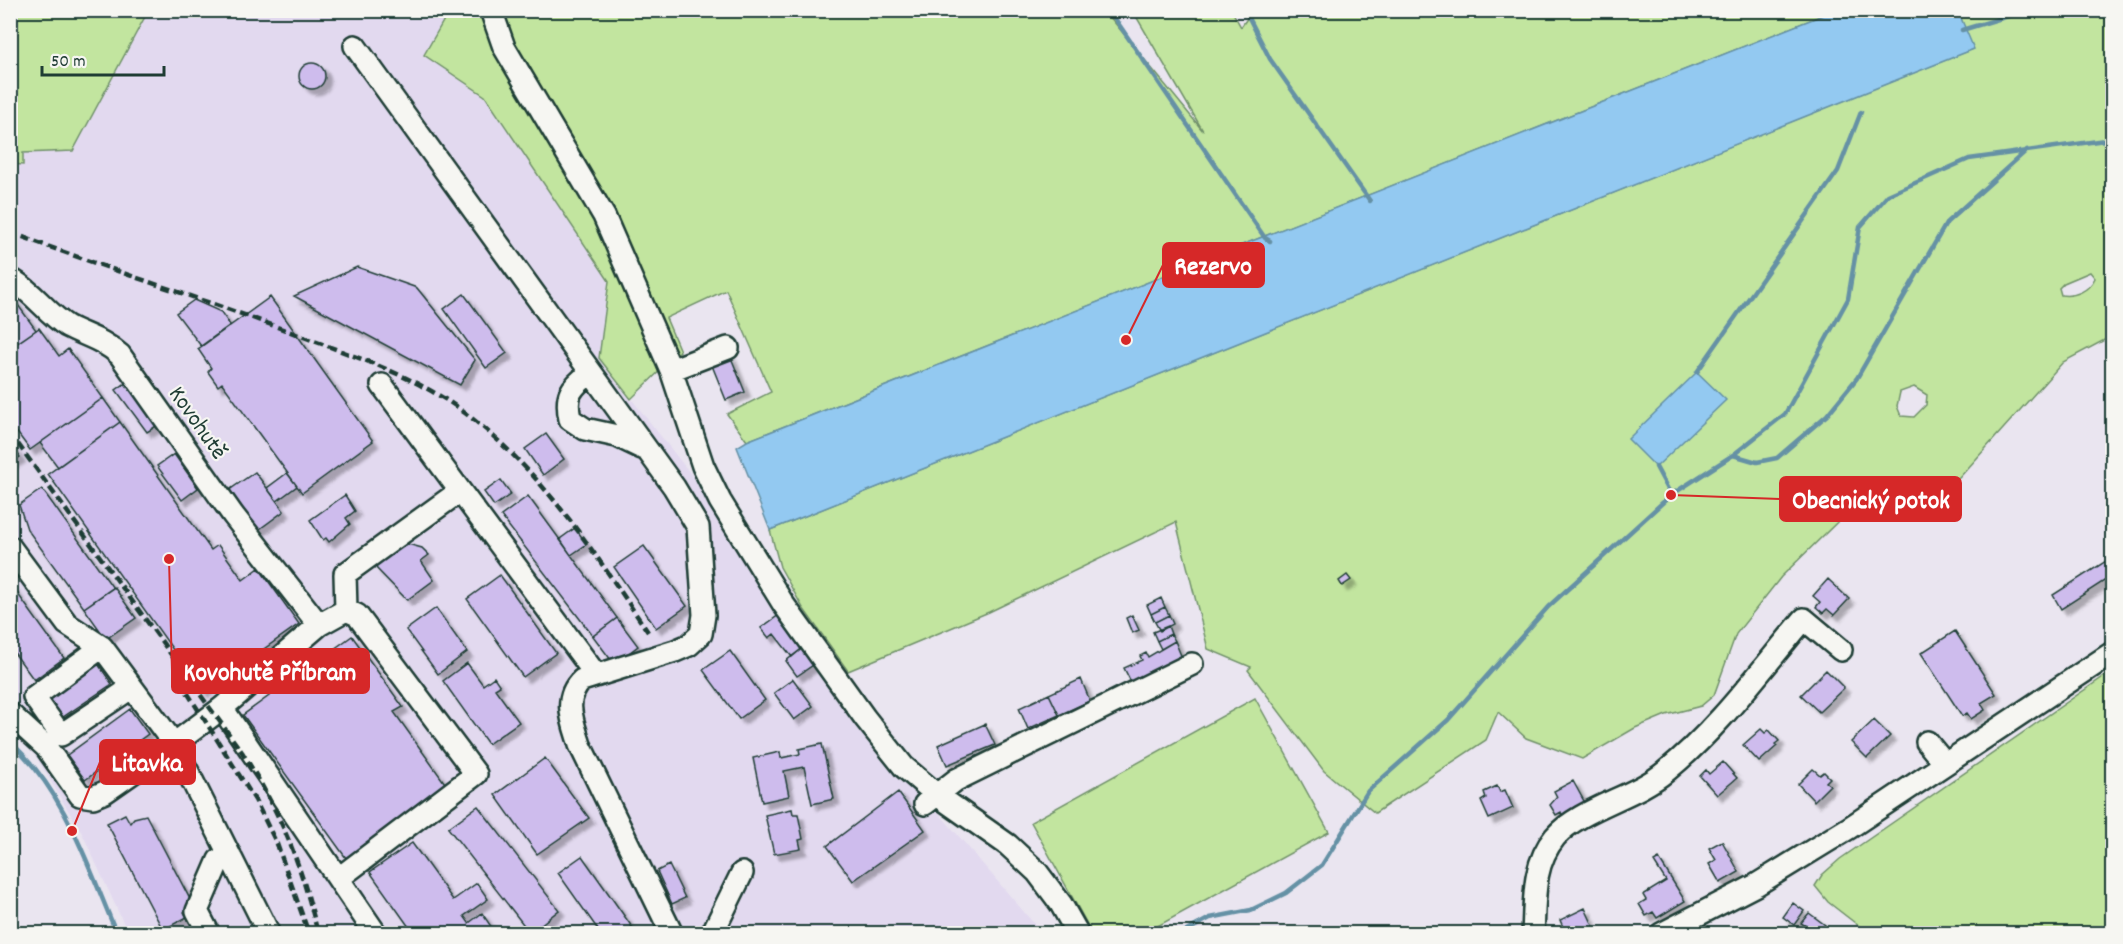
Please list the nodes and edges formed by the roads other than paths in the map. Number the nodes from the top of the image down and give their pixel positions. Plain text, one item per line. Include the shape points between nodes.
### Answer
1 (491, 10) edge
2 (355, 46) dead end
3 (10, 282) edge
4 (728, 348) dead end
5 (671, 370) junction
6 (590, 373) junction
7 (382, 385) dead end
8 (646, 450) junction
9 (460, 491) junction
10 (10, 547) edge
11 (346, 610) junction
12 (319, 625) junction
13 (102, 647) junction
14 (1840, 650) dead end
15 (2112, 654) edge
16 (1192, 664) dead end
17 (596, 675) junction
18 (130, 688) junction
19 (222, 708) junction
20 (10, 714) edge
21 (1927, 742) dead end
22 (174, 744) junction
23 (1945, 764) junction
24 (931, 799) junction
25 (230, 855) junction
26 (742, 873) dead end
27 (339, 878) junction
28 (209, 933) edge
29 (269, 933) edge
30 (376, 933) edge
31 (672, 933) edge
32 (712, 933) edge
33 (1078, 933) edge
34 (1533, 933) edge
35 (1661, 933) edge

1 - 5 street via 504,46 604,216
2 - 6 street
3 - 12 street, Kovohutě via 23,286 43,309 68,326 107,343 120,355 233,515
4 - 5 street
5 - 24 street via 703,466 760,568 865,718
6 - 8 street
6 - 8 street via 574,385 567,403 570,419 585,429 617,436
7 - 9 street
8 - 17 street via 698,527 704,615 701,634 675,651
9 - 11 street via 345,574
9 - 17 street
10 - 13 street via 67,624
11 - 12 street
11 - 27 street via 357,615 476,774
12 - 19 street
13 - 18 street
13 - 18 street via 34,697 61,735
14 - 34 street via 1804,620 1690,751 1663,774 1621,800 1579,819 1556,836 1540,862
15 - 23 street
16 - 24 street via 956,780
17 - 31 street via 573,688 571,718 580,745
18 - 22 street
19 - 22 street
19 - 27 street
20 - 22 street via 46,747 80,795 93,797 105,792
21 - 23 street
22 - 25 street
23 - 35 street via 1756,885
24 - 33 street via 1008,845 1036,872
25 - 28 street via 219,860 197,910
25 - 29 street
26 - 32 street
27 - 30 street

